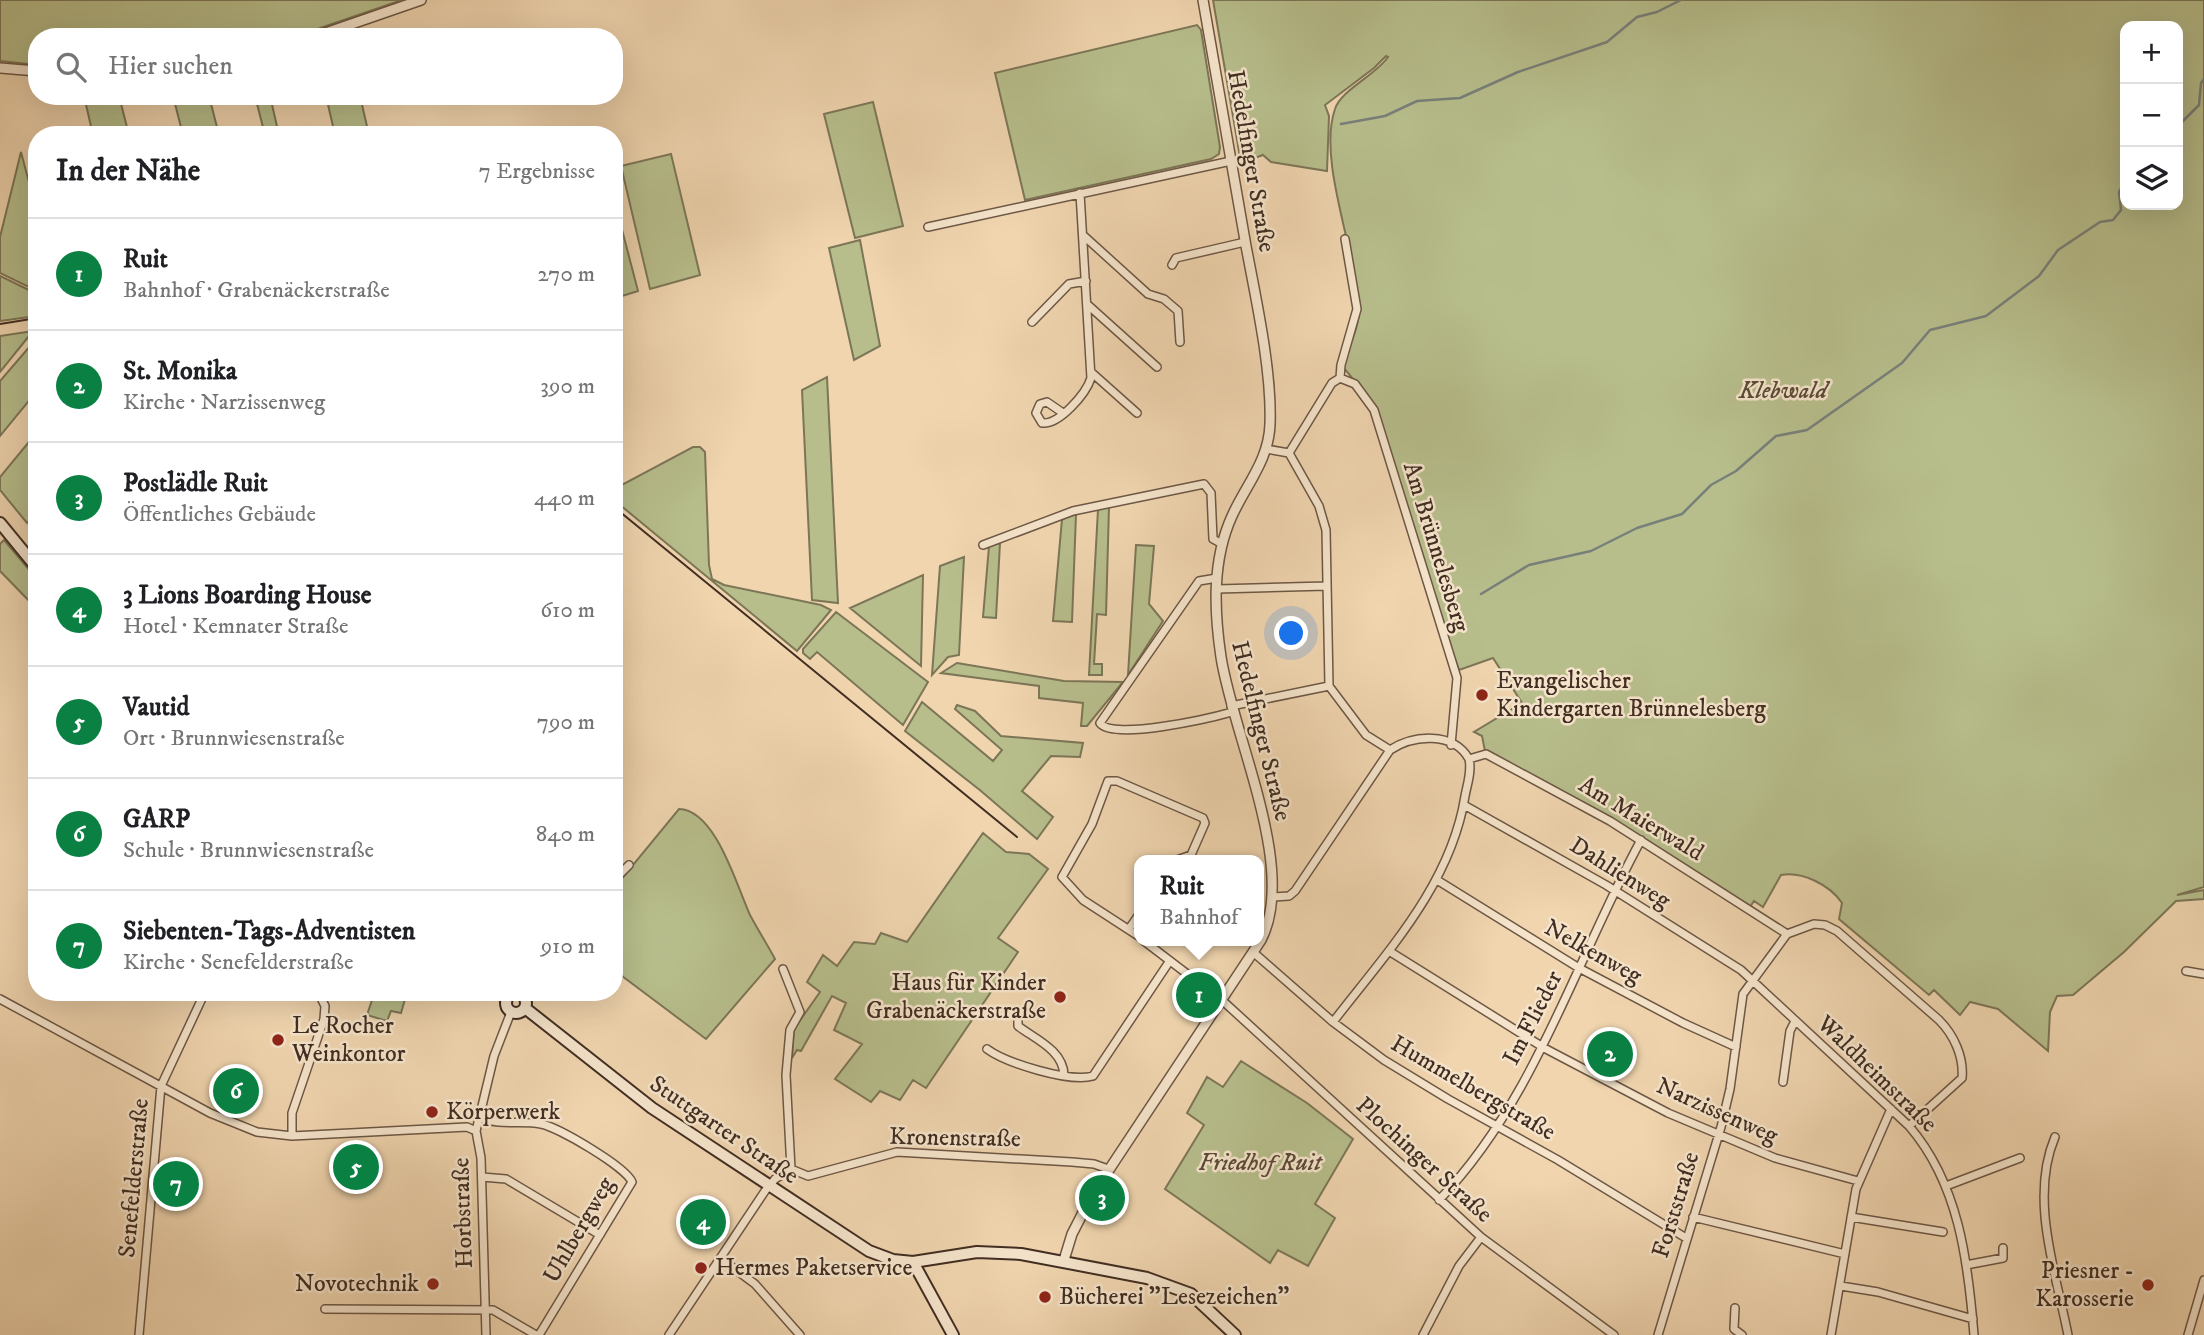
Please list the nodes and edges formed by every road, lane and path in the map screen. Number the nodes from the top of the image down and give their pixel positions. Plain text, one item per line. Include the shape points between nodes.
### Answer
1 (421, 0) edge
2 (1203, 0) edge
3 (340, 28) edge
4 (0, 68) edge
5 (28, 70) edge
6 (1231, 161) junction
7 (1080, 193) junction
8 (928, 227) dead end
9 (1084, 236) junction
10 (1345, 239) dead end
11 (1245, 242) junction
12 (1172, 265) dead end
13 (1086, 281) junction
14 (1088, 305) junction
15 (1032, 322) dead end
16 (1180, 341) dead end
17 (1157, 367) dead end
18 (1091, 372) junction
19 (1340, 378) junction
20 (1137, 413) dead end
21 (1062, 414) dead end
22 (1266, 449) junction
23 (1289, 453) junction
24 (0, 523) edge
25 (1222, 544) junction
26 (983, 545) dead end
27 (28, 557) edge
28 (1217, 578) junction
29 (1326, 586) junction
30 (1217, 589) junction
31 (1329, 686) junction
32 (1231, 709) junction
33 (1451, 744) junction
34 (1390, 750) junction
35 (1469, 759) junction
36 (1464, 805) junction
37 (1640, 840) junction
38 (1191, 855) edge
39 (629, 865) dead end
40 (623, 871) edge
41 (1437, 880) junction
42 (1613, 890) junction
43 (1273, 897) junction
44 (1134, 921) edge
45 (1129, 929) junction
46 (1134, 933) edge
47 (1264, 933) edge
48 (1787, 934) junction
49 (1150, 946) edge
50 (1256, 946) edge
51 (1389, 951) junction
52 (1253, 952) junction
53 (1170, 962) junction
54 (1579, 968) junction
55 (783, 969) dead end
56 (2186, 971) dead end
57 (2204, 974) edge
58 (1752, 981) junction
59 (0, 999) edge
60 (1221, 999) junction
61 (201, 1001) edge
62 (322, 1001) edge
63 (507, 1001) edge
64 (526, 1001) edge
65 (525, 1008) junction
66 (511, 1012) junction
67 (1018, 1020) dead end
68 (1795, 1021) junction
69 (1333, 1022) junction
70 (1541, 1046) junction
71 (1736, 1046) junction
72 (987, 1049) dead end
73 (1064, 1074) junction
74 (1783, 1082) dead end
75 (161, 1086) junction
76 (1891, 1109) junction
77 (481, 1118) junction
78 (1496, 1125) junction
79 (1909, 1126) junction
80 (476, 1130) junction
81 (292, 1136) junction
82 (1718, 1136) junction
83 (2055, 1137) dead end
84 (2020, 1158) dead end
85 (791, 1169) junction
86 (1108, 1169) junction
87 (482, 1177) junction
88 (1858, 1181) junction
89 (769, 1186) junction
90 (1946, 1186) junction
91 (1439, 1200) junction
92 (1693, 1217) junction
93 (1851, 1217) junction
94 (1943, 1233) dead end
95 (600, 1235) junction
96 (1481, 1237) junction
97 (1686, 1238) junction
98 (2003, 1248) dead end
99 (1845, 1254) junction
100 (720, 1258) junction
101 (1064, 1260) junction
102 (913, 1262) junction
103 (1966, 1265) junction
104 (2204, 1280) edge
105 (1841, 1286) junction
106 (1735, 1308) dead end
107 (325, 1309) dead end
108 (486, 1310) junction
109 (1973, 1320) junction
110 (139, 1335) edge
111 (486, 1335) edge
112 (537, 1335) edge
113 (669, 1335) edge
114 (800, 1335) edge
115 (953, 1335) edge
116 (1235, 1335) edge
117 (1423, 1335) edge
118 (1614, 1335) edge
119 (1658, 1335) edge
120 (1742, 1335) edge
121 (1831, 1335) edge
122 (1974, 1335) edge
123 (2068, 1335) edge
124 (2188, 1335) edge

1 - 3 street
2 - 6 street, Hedelfinger Straße
4 - 5 street
6 - 7 street
6 - 11 street, Hedelfinger Straße
7 - 8 street
7 - 9 street
9 - 13 street
9 - 16 street via 1148,294 1164,299 1178,311
10 - 19 street via 1357,309
11 - 12 street via 1178,258
11 - 22 street, Hedelfinger Straße via 1270,409
13 - 14 street
13 - 15 street via 1069,284
14 - 17 street
14 - 18 street
18 - 20 street
18 - 21 street via 1086,388
19 - 23 street via 1332,383
19 - 33 street, Am Brünnelesberg via 1355,384 1374,410 1457,678
22 - 23 street
22 - 25 street, Hedelfinger Straße
23 - 29 street via 1324,522
24 - 27 main road
25 - 26 street via 1213,539 1211,493 1204,484 1077,510
25 - 28 street, Hedelfinger Straße
28 - 30 street, Hedelfinger Straße
28 - 32 street via 1201,579 1196,585 1102,718 1102,726 1138,730
29 - 30 street
29 - 31 street
30 - 32 street, Hedelfinger Straße via 1218,635
31 - 32 street
31 - 34 street via 1366,735
32 - 43 street, Hedelfinger Straße via 1270,849
33 - 34 street via 1422,738
33 - 35 street
34 - 43 street via 1295,891
35 - 36 street
35 - 37 street, Am Maierwald via 1485,754 1507,763
36 - 41 street
36 - 42 street, Dahlienweg
37 - 42 street, Im Flieder
37 - 48 street, Am Maierwald
38 - 45 street via 1203,818 1111,780 1062,877 1083,900
39 - 40 street
41 - 51 street
41 - 54 street, Nelkenweg
42 - 54 street, Im Flieder
42 - 58 street, Dahlienweg
43 - 47 street, Hedelfinger Straße
44 - 45 street
45 - 46 street
48 - 58 street, Forststraße
48 - 79 street via 1810,925 1830,927 1949,1031 1960,1056 1962,1078
49 - 53 street, Plochinger Straße
50 - 52 street, Hedelfinger Straße
51 - 69 street
51 - 70 street, Narzissenweg
52 - 60 street, Hedelfinger Straße
52 - 69 street, Hummelbergstraße
53 - 60 street, Plochinger Straße
53 - 73 street via 1095,1073 1086,1078
54 - 70 street, Im Flieder
54 - 71 street, Nelkenweg
55 - 85 street via 800,1012 790,1030 786,1075
56 - 57 street
58 - 68 street, Waldheimstraße
58 - 71 street, Forststraße via 1742,997
59 - 75 street
60 - 86 street, Hedelfinger Straße
60 - 91 street, Plochinger Straße
61 - 75 street, Senefelderstraße
62 - 81 street via 324,1019 292,1113
63 - 66 main road
64 - 65 main road
65 - 66 main road
65 - 89 main road, Stuttgarter Straße via 643,1101
66 - 77 street, Horbstraße via 494,1056
67 - 73 street via 1018,1026 1054,1052
68 - 74 street
68 - 76 street, Waldheimstraße
69 - 78 street, Hummelbergstraße via 1403,1072
70 - 78 street, Im Flieder
70 - 82 street, Narzissenweg
71 - 82 street, Forststraße
72 - 73 street
75 - 81 street via 246,1129
75 - 110 street, Senefelderstraße
76 - 79 street, Waldheimstraße
76 - 88 street
77 - 80 street, Horbstraße
77 - 95 street, Uhlbergweg via 546,1125 627,1174 631,1187
78 - 91 street, Im Flieder
78 - 97 street, Hummelbergstraße
79 - 90 street, Waldheimstraße
80 - 81 street
80 - 87 street, Horbstraße
82 - 88 street, Narzissenweg via 1775,1158
82 - 92 street, Forststraße
83 - 123 street via 2047,1159 2045,1211
84 - 90 street
85 - 86 street, Kronenstraße via 808,1176 897,1152 1036,1159
85 - 89 street
86 - 101 street, Hedelfinger Straße via 1079,1219
87 - 95 street via 506,1179
87 - 108 street, Horbstraße
88 - 93 street
89 - 100 street
89 - 102 main road, Stuttgarter Straße via 869,1251
90 - 103 street, Waldheimstraße
91 - 96 street, Plochinger Straße
92 - 97 street, Forststraße
92 - 99 street
93 - 94 street
93 - 99 street
95 - 112 street, Uhlbergweg
96 - 117 street via 1459,1266
96 - 118 street, Plochinger Straße
97 - 119 street, Forststraße
98 - 103 street via 2003,1258
99 - 105 street
100 - 113 street
100 - 114 street via 755,1284
101 - 102 main road via 982,1251
101 - 116 main road via 1179,1288 1205,1305
102 - 115 main road
103 - 109 street, Waldheimstraße
104 - 124 street
105 - 109 street
105 - 121 street
106 - 120 street via 1734,1329
107 - 108 street
108 - 111 street, Horbstraße
108 - 112 street
109 - 122 street, Waldheimstraße

